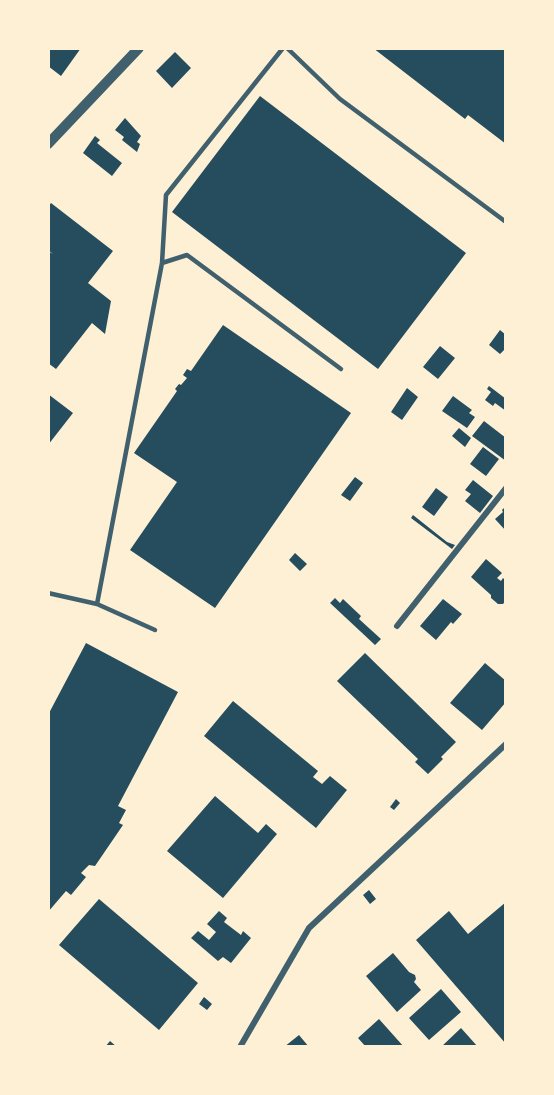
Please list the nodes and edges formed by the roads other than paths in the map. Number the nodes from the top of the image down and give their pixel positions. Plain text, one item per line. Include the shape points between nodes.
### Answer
1 (138, 48) edge
2 (285, 48) edge
3 (48, 144) edge
4 (506, 222) edge
5 (162, 263) junction
6 (340, 369) dead end
7 (506, 488) edge
8 (48, 593) edge
9 (96, 604) junction
10 (397, 626) dead end
11 (155, 630) dead end
12 (506, 744) edge
13 (240, 1047) edge

1 - 3 street
2 - 4 lane via 340,99
2 - 5 lane via 166,195
5 - 6 lane via 187,255
5 - 9 lane
7 - 10 street
8 - 9 lane
9 - 11 lane
12 - 13 street via 309,928

